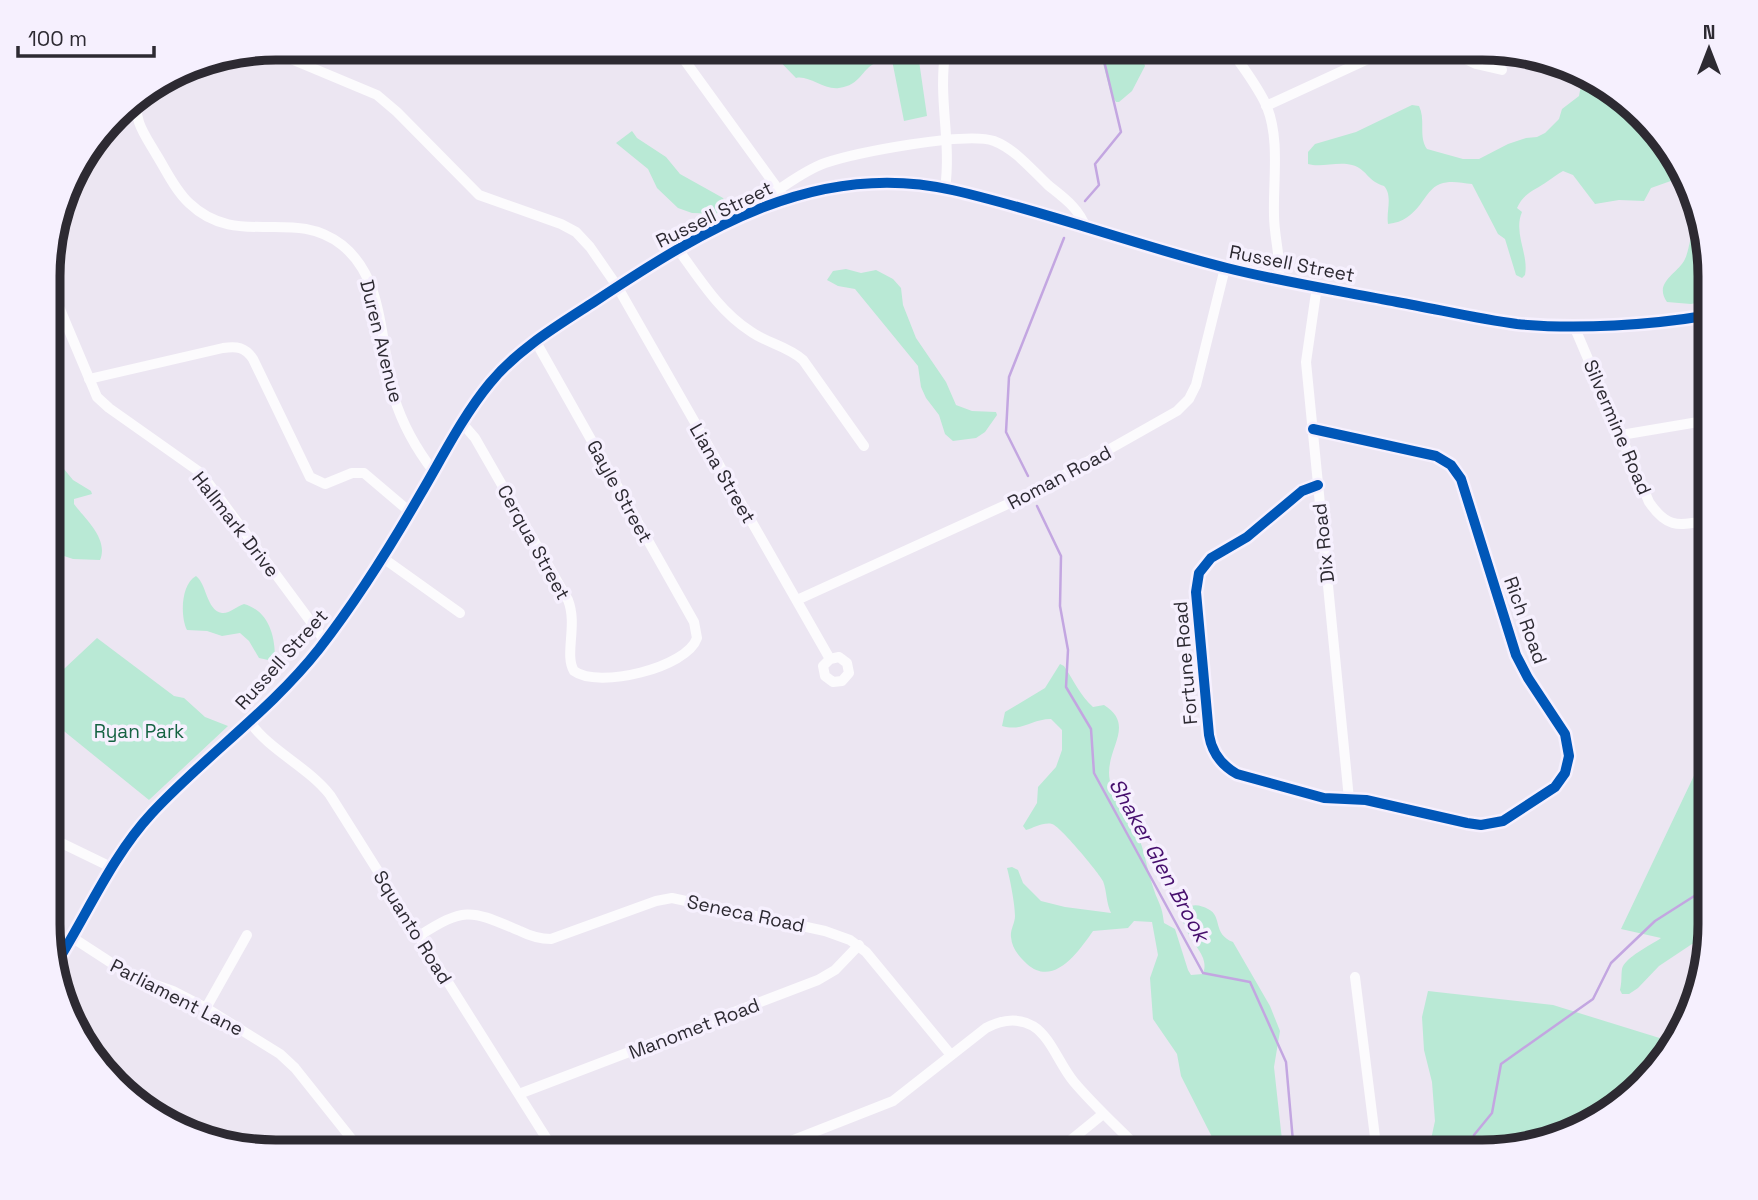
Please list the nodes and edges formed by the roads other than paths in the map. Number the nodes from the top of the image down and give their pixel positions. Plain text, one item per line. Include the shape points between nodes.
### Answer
1 (293, 60) edge
2 (684, 60) edge
3 (945, 60) edge
4 (1237, 60) edge
5 (1366, 60) edge
6 (1468, 60) edge
7 (1502, 70) dead end
8 (1266, 106) junction
9 (136, 110) edge
10 (948, 140) junction
11 (946, 189) junction
12 (781, 194) junction
13 (1086, 228) junction
14 (677, 248) junction
15 (1226, 268) junction
16 (1279, 279) junction
17 (617, 286) junction
18 (1317, 286) junction
19 (60, 309) edge
20 (1698, 316) edge
21 (1574, 326) junction
22 (536, 342) junction
23 (89, 379) junction
24 (1698, 422) edge
25 (462, 423) junction
26 (1313, 429) junction
27 (1621, 435) junction
28 (864, 446) dead end
29 (434, 472) junction
30 (1318, 485) junction
31 (410, 512) junction
32 (1698, 521) edge
33 (383, 558) junction
34 (797, 600) junction
35 (460, 613) dead end
36 (325, 641) junction
37 (830, 659) dead end
38 (574, 671) joint
39 (249, 721) junction
40 (1349, 799) junction
41 (60, 842) edge
42 (113, 868) junction
43 (247, 935) dead end
44 (419, 936) junction
45 (73, 938) junction
46 (859, 945) junction
47 (62, 955) edge
48 (1355, 977) dead end
49 (206, 1008) junction
50 (951, 1055) junction
51 (519, 1094) junction
52 (1104, 1114) junction
53 (352, 1140) edge
54 (548, 1140) edge
55 (796, 1140) edge
56 (1071, 1140) edge
57 (1130, 1140) edge
58 (1375, 1140) edge

1 - 17 street via 377,95 479,195 580,235
2 - 12 street
3 - 10 street via 942,94
4 - 8 street
5 - 8 street
6 - 7 street
8 - 16 street via 1274,149
9 - 29 street, Duren Avenue via 142,132 180,193 194,207 230,226 292,226 317,231 344,247 362,266 374,294 397,405
10 - 11 street
10 - 12 street via 829,162 807,172
10 - 13 street via 980,138 1008,149 1076,208
11 - 12 street, Russell Street via 898,183
11 - 13 street, Russell Street
12 - 14 street, Russell Street
13 - 15 street, Russell Street
14 - 17 street, Russell Street
14 - 28 street via 733,319 803,360
15 - 16 street, Russell Street
15 - 34 street, Roman Road via 1196,385 1177,411 1032,493
16 - 18 street, Russell Street
17 - 22 street, Russell Street
17 - 34 street, Liana Street
18 - 21 street, Russell Street via 1508,323
18 - 26 street, Dix Road via 1306,357
19 - 23 street, Hallmark Drive
20 - 21 street, Russell Street
21 - 27 street, Silvermine Road
22 - 25 street, Russell Street via 493,379
22 - 38 street, Gayle Street via 697,633 695,643 680,658 648,670 597,677
23 - 31 street via 223,348 244,349 310,477 325,484 353,472 365,473
23 - 36 street, Hallmark Drive via 97,397 109,408 204,477
24 - 27 street
25 - 29 street, Russell Street
25 - 38 street, Cerqua Street via 568,600
26 - 30 street, Dix Road
26 - 40 street, Rich Road via 1436,456 1455,470 1516,655 1562,729 1569,750 1567,767 1555,787 1496,823 1474,824
27 - 32 street, Silvermine Road via 1650,502 1663,519 1675,524
29 - 31 street, Russell Street
30 - 40 street, Dix Road
30 - 40 street, Fortune Road via 1302,491 1247,537 1211,558 1197,577 1209,735 1216,755 1237,774 1324,798
31 - 33 street, Russell Street
33 - 35 street
33 - 36 street, Russell Street
34 - 37 street, Liana Street
36 - 39 street, Russell Street
39 - 42 street, Russell Street via 153,812
39 - 44 street, Squanto Road via 322,786
41 - 42 street
42 - 45 street, Russell Street
43 - 49 street
44 - 46 street, Seneca Road via 447,918 470,913 537,938 555,939 672,898 829,932
44 - 51 street, Squanto Road
45 - 47 street, Russell Street
45 - 49 street, Parliament Lane via 133,977
46 - 50 street, Seneca Road
46 - 51 street, Manomet Road via 818,980
48 - 58 street
49 - 53 street, Parliament Lane via 288,1060
50 - 52 street via 994,1024 1007,1020 1025,1023 1044,1035 1066,1072
50 - 55 street via 893,1101
51 - 54 street, Squanto Road
52 - 56 street
52 - 57 street

